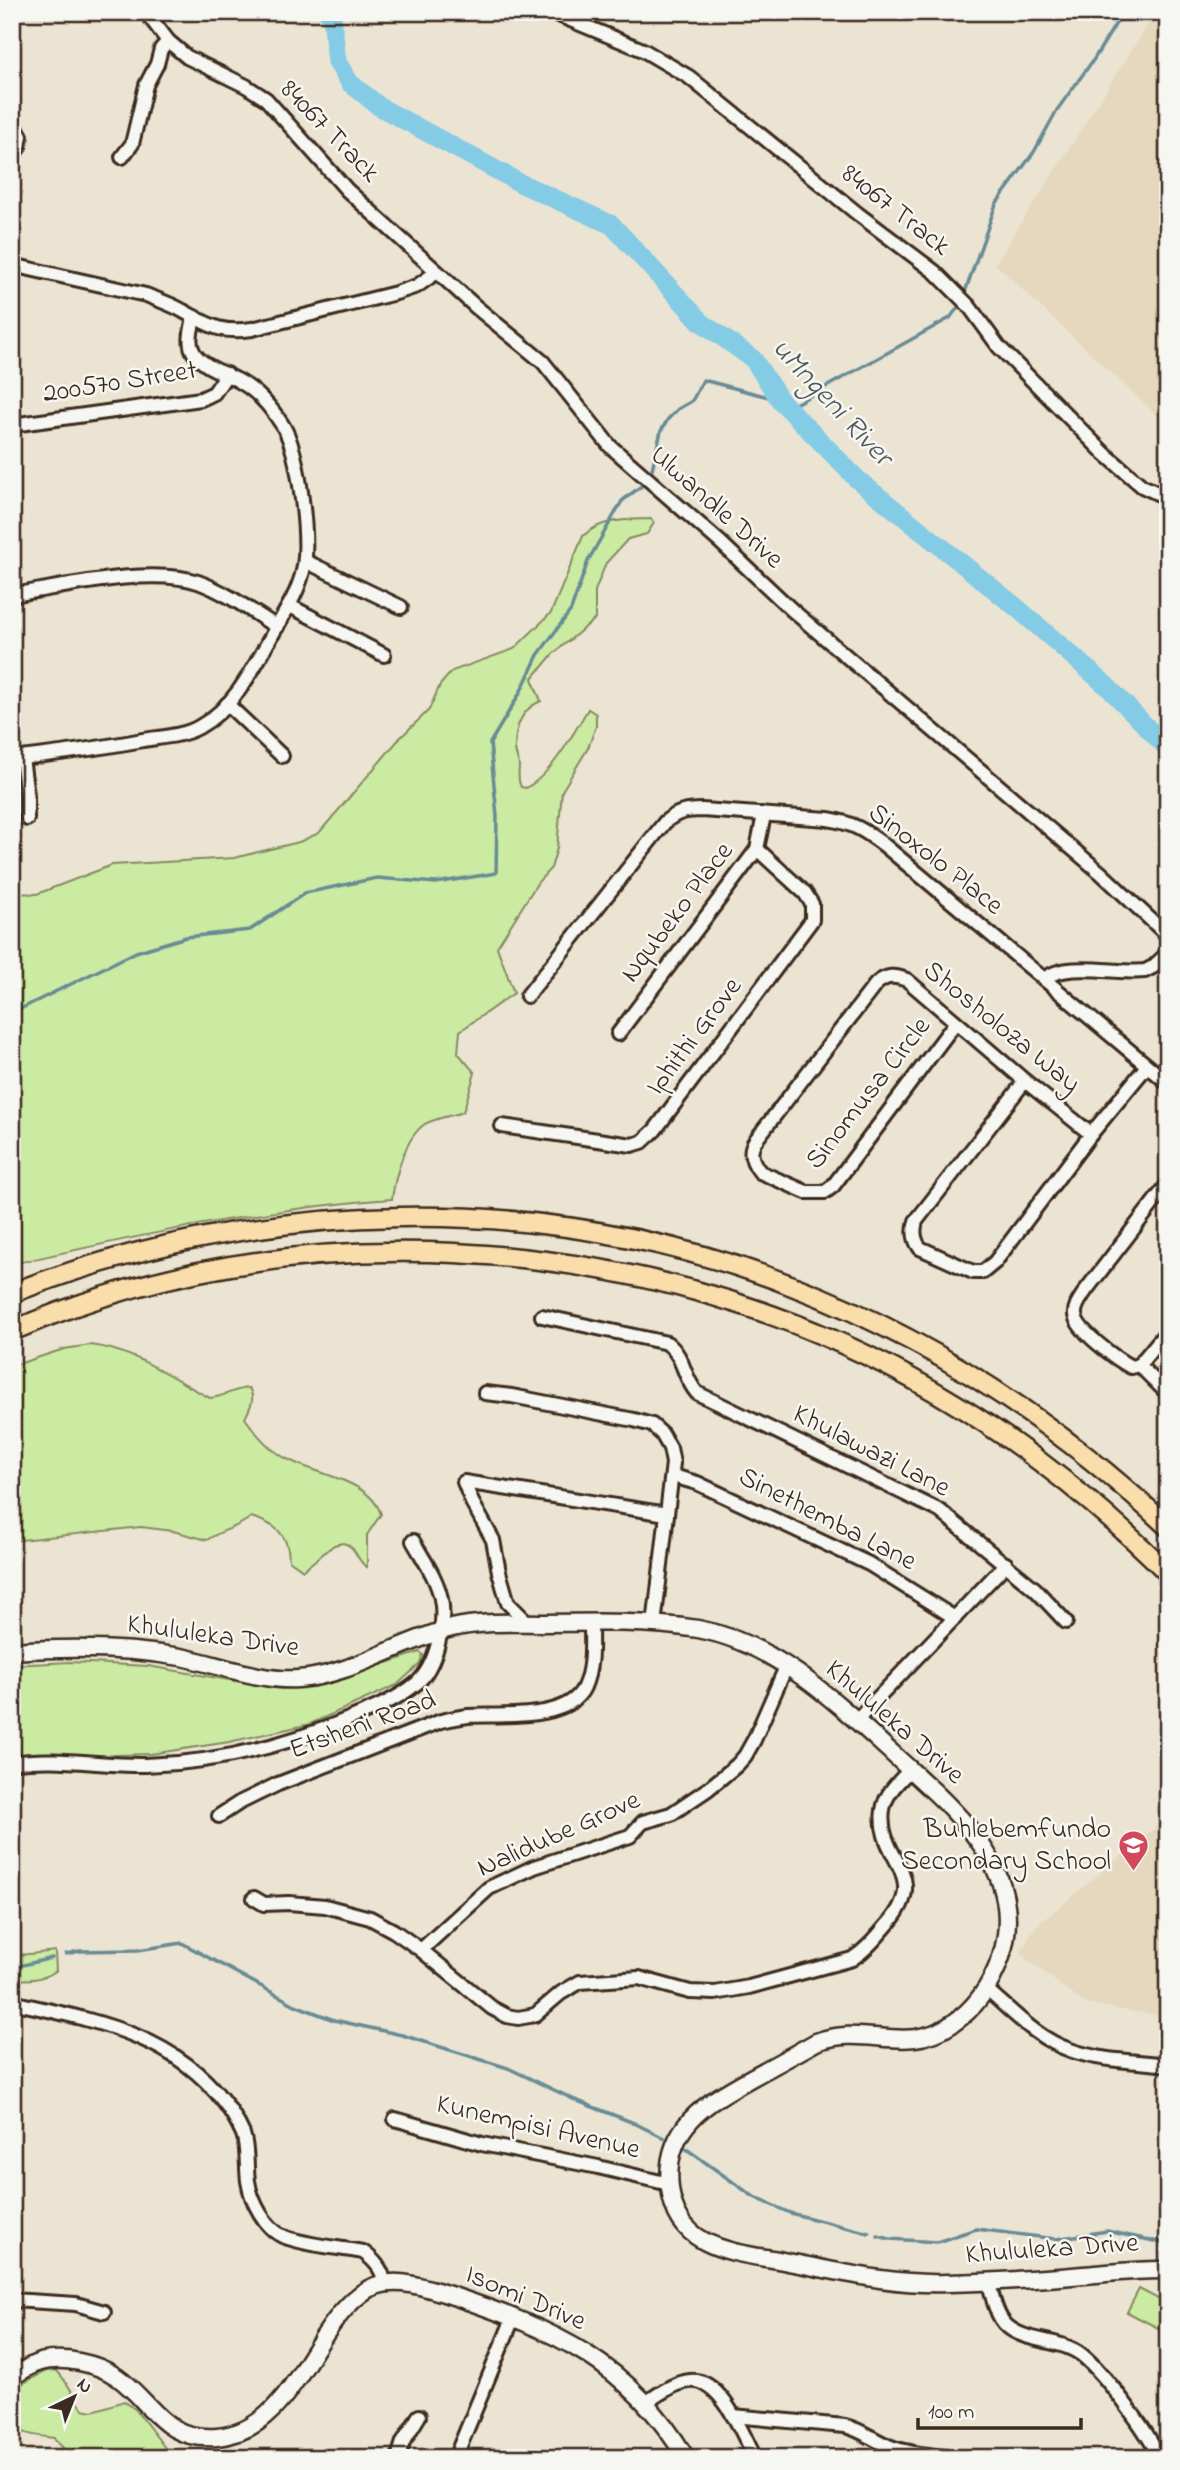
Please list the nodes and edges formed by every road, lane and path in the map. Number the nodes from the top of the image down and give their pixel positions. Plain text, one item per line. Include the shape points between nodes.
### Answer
1 (146, 12) edge
2 (551, 12) edge
3 (168, 41) junction
4 (12, 121) edge
5 (14, 154) edge
6 (122, 157) dead end
7 (12, 265) edge
8 (437, 272) junction
9 (194, 317) junction
10 (227, 374) junction
11 (12, 425) edge
12 (1168, 498) edge
13 (305, 561) junction
14 (12, 595) edge
15 (290, 606) junction
16 (401, 607) dead end
17 (276, 627) junction
18 (384, 655) dead end
19 (227, 704) junction
20 (282, 756) dead end
21 (17, 759) edge
22 (764, 815) junction
23 (27, 819) dead end
24 (757, 849) junction
25 (1168, 936) edge
26 (1168, 953) edge
27 (1045, 979) junction
28 (876, 984) joint
29 (527, 996) dead end
30 (956, 1023) junction
31 (618, 1034) dead end
32 (1147, 1066) junction
33 (1025, 1081) junction
34 (1168, 1083) edge
35 (502, 1126) dead end
36 (1091, 1134) junction
37 (1168, 1184) edge
38 (12, 1293) edge
39 (542, 1317) dead end
40 (1168, 1330) edge
41 (12, 1331) edge
42 (1139, 1365) junction
43 (485, 1393) dead end
44 (1168, 1394) edge
45 (673, 1476) junction
46 (667, 1514) junction
47 (1168, 1527) edge
48 (413, 1541) dead end
49 (1006, 1564) junction
50 (1168, 1573) edge
51 (955, 1618) junction
52 (591, 1622) junction
53 (1066, 1622) dead end
54 (528, 1623) junction
55 (654, 1625) junction
56 (439, 1633) junction
57 (12, 1651) edge
58 (786, 1667) junction
59 (856, 1721) junction
60 (12, 1763) edge
61 (910, 1770) junction
62 (219, 1816) dead end
63 (254, 1898) dead end
64 (421, 1950) junction
65 (986, 1989) junction
66 (12, 2002) edge
67 (1168, 2065) edge
68 (395, 2119) dead end
69 (669, 2184) junction
70 (1168, 2270) edge
71 (989, 2281) junction
72 (384, 2282) junction
73 (12, 2300) edge
74 (104, 2312) dead end
75 (513, 2316) junction
76 (12, 2377) edge
77 (645, 2403) junction
78 (419, 2416) dead end
79 (733, 2416) junction
80 (398, 2458) edge
81 (455, 2458) edge
82 (685, 2458) edge
83 (755, 2458) edge
84 (950, 2458) edge
85 (1160, 2458) edge

1 - 3 street, 84067 Track
2 - 12 street, 84067 Track via 643,50 689,77 934,272 969,306 999,347 1104,453 1142,486
3 - 6 street via 160,49 146,85 132,144
3 - 8 street, 84067 Track via 197,64 266,99 339,182
4 - 5 street via 21,136
7 - 9 street via 146,295
8 - 9 street via 396,293 252,329 220,330
8 - 25 street, Ulwandle Drive via 543,362 610,446
9 - 10 street via 190,338 194,353
10 - 11 street, 200570 Street via 214,393 201,399
10 - 13 street via 263,400 289,439 299,486
13 - 15 street
13 - 16 street
14 - 17 street via 169,576 218,591
15 - 17 street
15 - 18 street
17 - 19 street
19 - 20 street
19 - 21 street via 210,720 184,733
21 - 23 street
22 - 24 street, Nqubeko Place
22 - 27 street, Sinoxolo Place via 828,819 862,828
22 - 29 street, Sinoxolo Place via 685,810 674,815
24 - 31 street, Nqubeko Place
24 - 35 street, Iphithi Grove via 805,893 812,904 812,920 655,1130 632,1145
26 - 27 street via 1145,971 1068,970
27 - 32 street, Sinoxolo Place
28 - 30 street, Shosholoza Way via 887,976 900,977
28 - 30 street, Sinomusa Circle via 755,1141 752,1158 760,1171 806,1192 824,1192 833,1186
30 - 33 street, Shosholoza Way
32 - 34 street, Sinoxolo Place
32 - 36 street
33 - 36 street, Shosholoza Way
33 - 36 street via 916,1221 920,1248 968,1271 983,1272
37 - 42 street via 1086,1290 1075,1315 1078,1324 1119,1360 1131,1367
38 - 47 main road via 151,1248 311,1221 467,1219 619,1236 702,1255 775,1279 915,1343 1010,1400 1082,1451
39 - 49 street, Khulawazi Lane via 667,1343 681,1356 691,1386 705,1398 928,1504
40 - 42 street
41 - 50 main road via 101,1297 173,1278 314,1254 481,1255 630,1273 784,1319 920,1384 984,1422 1055,1473
42 - 44 street
43 - 45 street via 652,1425 670,1448
45 - 46 street
45 - 51 street, Sinethemba Lane via 869,1564
46 - 54 street via 464,1482 493,1540 508,1603
46 - 55 street
48 - 56 street via 441,1599
49 - 51 street
49 - 53 street, Khulawazi Lane
51 - 59 street
52 - 54 street, Khululeka Drive
52 - 55 street, Khululeka Drive
52 - 62 street, Etsheni Road via 592,1661 583,1688 564,1706 505,1717 441,1721 278,1784
54 - 56 street, Khululeka Drive via 478,1624
55 - 58 street, Khululeka Drive via 733,1639
56 - 57 street, Khululeka Drive via 339,1671 296,1679 96,1647
56 - 60 street via 428,1669 402,1694 295,1739 192,1762
58 - 59 street, Khululeka Drive
58 - 64 street, Nalidube Grove via 745,1756 708,1789 671,1814 643,1822 630,1836 534,1867 489,1888
59 - 61 street, Khululeka Drive
61 - 64 street via 883,1808 884,1829 906,1884 905,1900 879,1935 852,1959 715,1993 690,1992 639,1978 580,1982 535,2015 518,2018 492,2008
61 - 65 street, Khululeka Drive via 969,1825 997,1874 1007,1928 997,1968
63 - 64 street via 264,1904 346,1910 370,1918
65 - 67 street via 1042,2036 1069,2050
65 - 69 street, Khululeka Drive via 940,2032 906,2040 833,2035 718,2096 695,2113 682,2132
66 - 72 street via 119,2028 195,2071 226,2104 244,2135 248,2183 270,2227 282,2236 363,2252 379,2268
68 - 69 street, Kunempisi Avenue via 482,2144
69 - 71 street, Khululeka Drive via 682,2222 712,2246 890,2280
70 - 71 street, Khululeka Drive
71 - 85 street via 1007,2326 1081,2354 1110,2385
72 - 75 street, Isomi Drive via 429,2288
72 - 76 street via 364,2291 345,2308 272,2411 245,2431 215,2437 180,2431 155,2415 117,2377 91,2365 40,2362
73 - 74 street
75 - 77 street, Isomi Drive via 585,2352
75 - 81 street
77 - 79 street via 691,2380 715,2390
77 - 82 street, Isomi Drive
78 - 80 street
79 - 83 street
79 - 84 street via 845,2426 911,2453

